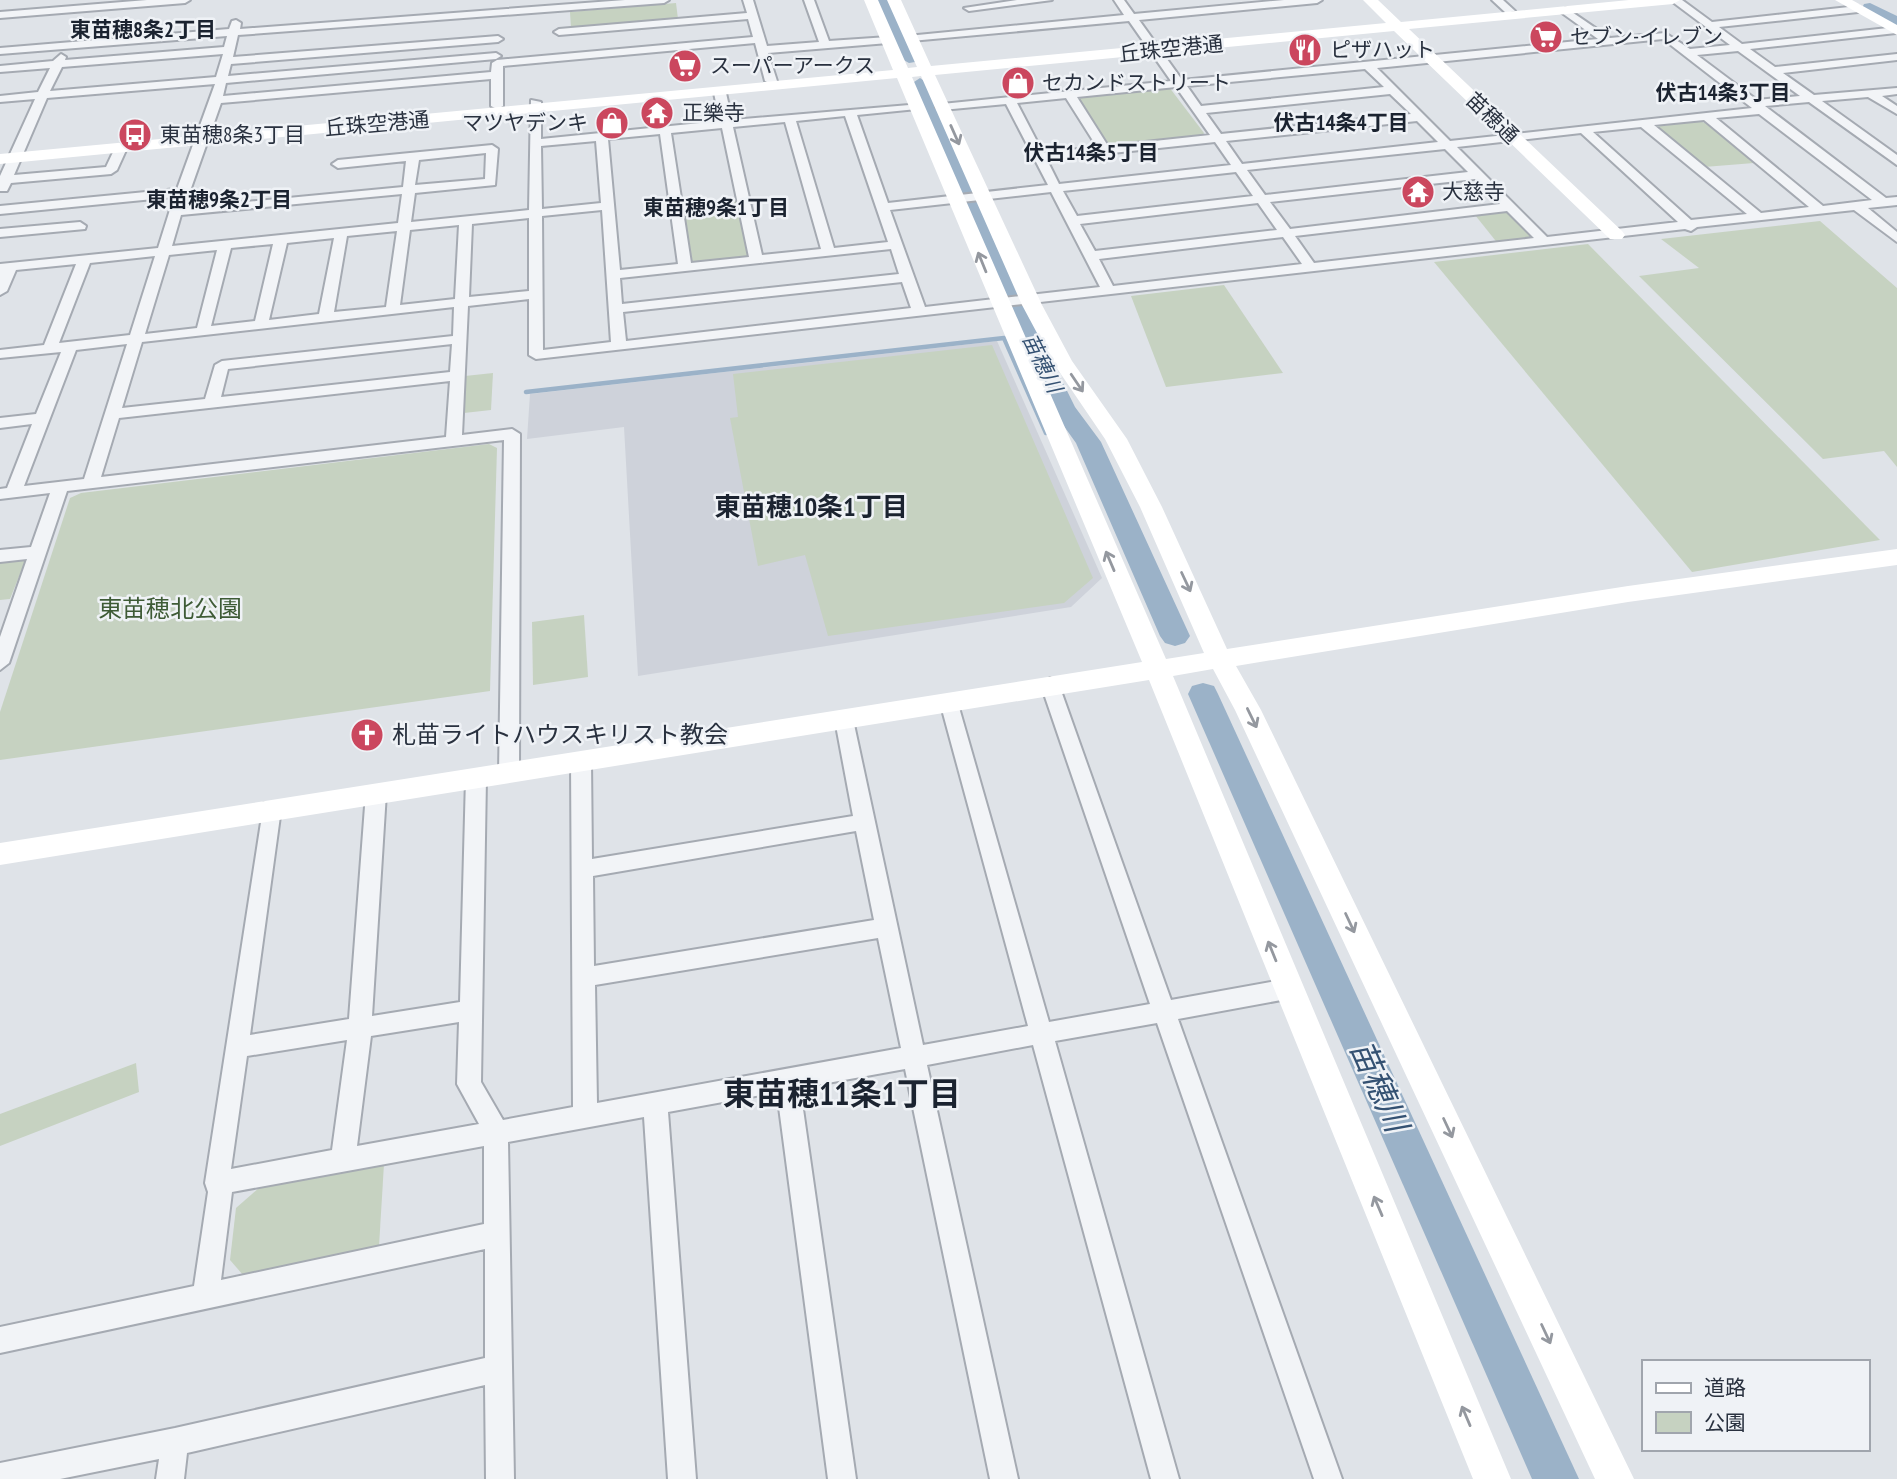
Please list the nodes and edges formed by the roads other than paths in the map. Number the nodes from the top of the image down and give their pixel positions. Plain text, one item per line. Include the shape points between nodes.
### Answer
1 (13, 0) edge
2 (185, 0) edge
3 (465, 0) edge
4 (664, 0) edge
5 (748, 0) edge
6 (809, 0) edge
7 (871, 0) edge
8 (894, 0) edge
9 (1047, 0) edge
10 (1119, 0) edge
11 (1177, 0) edge
12 (1317, 0) edge
13 (1370, 0) edge
14 (1497, 0) edge
15 (1674, 0) edge
16 (1842, 0) edge
17 (1300, 1) edge
18 (1627, 2) edge
19 (967, 4) edge
20 (1861, 4) edge
21 (430, 5) dead end
22 (499, 8) edge
23 (556, 9) junction
24 (1510, 11) junction
25 (1566, 11) junction
26 (1186, 12) junction
27 (464, 14) junction
28 (2, 15) edge
29 (752, 16) junction
30 (423, 17) junction
31 (1130, 18) junction
32 (219, 20) dead end
33 (1395, 25) junction
34 (1711, 25) junction
35 (235, 26) junction
36 (1897, 26) edge
37 (982, 31) junction
38 (559, 33) junction
39 (911, 38) junction
40 (498, 39) junction
41 (888, 40) junction
42 (1608, 42) junction
43 (422, 45) junction
44 (761, 45) junction
45 (825, 45) junction
46 (65, 46) junction
47 (1739, 47) junction
48 (1153, 48) junction
49 (364, 50) junction
50 (0, 51) edge
51 (1687, 53) junction
52 (228, 55) junction
53 (559, 57) junction
54 (1897, 57) edge
55 (1432, 59) junction
56 (1367, 64) junction
57 (57, 65) junction
58 (497, 65) junction
59 (361, 67) junction
60 (0, 69) edge
61 (926, 70) junction
62 (1772, 71) junction
63 (902, 72) junction
64 (220, 80) junction
65 (771, 81) junction
66 (1178, 83) junction
67 (357, 87) junction
68 (1392, 90) junction
69 (1897, 91) edge
70 (720, 93) junction
71 (1069, 94) junction
72 (1871, 94) junction
73 (43, 95) junction
74 (0, 99) edge
75 (1009, 99) junction
76 (1810, 99) junction
77 (216, 100) junction
78 (534, 105) junction
79 (497, 106) junction
80 (917, 106) junction
81 (942, 107) junction
82 (1757, 107) junction
83 (1197, 110) junction
84 (1897, 111) edge
85 (850, 113) junction
86 (1706, 116) junction
87 (1418, 117) junction
88 (790, 119) junction
89 (1644, 123) junction
90 (726, 125) junction
91 (1583, 130) junction
92 (665, 131) junction
93 (203, 137) junction
94 (602, 137) junction
95 (1217, 138) junction
96 (1514, 138) junction
97 (534, 143) junction
98 (1446, 146) junction
99 (121, 148) junction
100 (1105, 150) junction
101 (0, 152) edge
102 (11, 156) edge
103 (412, 157) junction
104 (1037, 157) junction
105 (1897, 161) edge
106 (338, 164) dead end
107 (1239, 168) junction
108 (1475, 175) junction
109 (4, 183) edge
110 (1053, 188) junction
111 (407, 189) junction
112 (183, 192) junction
113 (970, 197) junction
114 (1261, 199) junction
115 (1891, 202) edge
116 (606, 205) junction
117 (1857, 206) junction
118 (882, 207) junction
119 (1511, 207) junction
120 (0, 210) edge
121 (1822, 211) junction
122 (177, 212) junction
123 (536, 212) junction
124 (1760, 218) junction
125 (466, 220) junction
126 (1071, 221) junction
127 (80, 226) dead end
128 (404, 226) junction
129 (1691, 227) junction
130 (0, 233) edge
131 (341, 233) junction
132 (1285, 233) junction
133 (1616, 235) junction
134 (1897, 238) edge
135 (281, 239) junction
136 (1546, 243) junction
137 (225, 245) junction
138 (895, 245) junction
139 (164, 251) junction
140 (829, 253) junction
141 (1089, 256) junction
142 (85, 259) junction
143 (757, 261) junction
144 (685, 267) junction
145 (6, 268) edge
146 (1311, 268) junction
147 (614, 275) junction
148 (906, 277) junction
149 (0, 290) edge
150 (1109, 292) junction
151 (537, 294) junction
152 (1028, 300) junction
153 (460, 303) junction
154 (1004, 303) junction
155 (393, 309) junction
156 (616, 309) junction
157 (920, 313) junction
158 (326, 317) junction
159 (261, 324) junction
160 (203, 331) junction
161 (136, 339) junction
162 (460, 339) junction
163 (70, 346) junction
164 (619, 346) junction
165 (50, 348) junction
166 (0, 354) edge
167 (458, 376) junction
168 (212, 403) junction
169 (111, 414) junction
170 (42, 418) junction
171 (0, 423) edge
172 (454, 440) junction
173 (91, 482) junction
174 (61, 486) junction
175 (6, 494) edge
176 (38, 551) junction
177 (0, 556) edge
178 (1897, 557) edge
179 (6, 631) edge
180 (1219, 658) junction
181 (0, 663) edge
182 (1157, 668) junction
183 (1050, 685) junction
184 (949, 702) junction
185 (845, 720) junction
186 (582, 761) junction
187 (509, 773) junction
188 (477, 778) junction
189 (376, 793) junction
190 (271, 809) junction
191 (864, 822) junction
192 (0, 854) edge
193 (582, 869) junction
194 (887, 927) junction
195 (583, 977) junction
196 (1287, 989) junction
197 (473, 1010) junction
198 (1165, 1012) junction
199 (360, 1030) junction
200 (1039, 1035) junction
201 (239, 1047) junction
202 (915, 1056) junction
203 (787, 1080) junction
204 (655, 1103) junction
205 (585, 1117) junction
206 (496, 1131) junction
207 (343, 1160) junction
208 (217, 1183) junction
209 (498, 1234) junction
210 (206, 1296) junction
211 (0, 1340) edge
212 (499, 1368) junction
213 (175, 1442) junction
214 (0, 1477) edge
215 (170, 1479) edge
216 (500, 1479) edge
217 (682, 1479) edge
218 (842, 1479) edge
219 (1004, 1479) edge
220 (1165, 1479) edge
221 (1328, 1479) edge
222 (1492, 1479) edge
223 (1615, 1479) edge

1 - 28 street
2 - 28 street
3 - 27 street
4 - 23 street
5 - 29 street
6 - 45 street
7 - 41 street
8 - 39 street
9 - 19 street
10 - 31 street
11 - 26 street
12 - 17 street
13 - 33 street, 苗穂通
14 - 24 street
15 - 18 street, 丘珠空港通
15 - 34 street
16 - 20 street
17 - 26 street
18 - 24 street, 丘珠空港通
18 - 25 street, 丘珠空港通
19 - 37 street
20 - 34 street
20 - 36 street
21 - 35 street
22 - 23 street
22 - 27 street
22 - 40 street
23 - 38 street
24 - 33 street, 丘珠空港通
25 - 33 street, 丘珠空港通
25 - 42 street
26 - 31 street
27 - 30 street
29 - 38 street
29 - 44 street
30 - 35 street
30 - 43 street
31 - 37 street
31 - 48 street
32 - 35 street
33 - 48 street, 丘珠空港通
33 - 55 street, 苗穂通
34 - 47 street
35 - 46 street
35 - 52 street
36 - 47 street
37 - 39 street
38 - 53 street
39 - 61 street
40 - 43 street
40 - 58 street
41 - 45 street
41 - 63 street
42 - 51 street via 1665,36
42 - 55 street
43 - 49 street
44 - 45 street
44 - 53 street
44 - 65 street
46 - 50 street
46 - 57 street
47 - 51 street
47 - 62 street
48 - 61 street, 丘珠空港通
48 - 66 street
49 - 52 street
49 - 59 street
51 - 82 street
52 - 57 street
52 - 64 street
53 - 58 street
54 - 62 street
55 - 56 street
55 - 96 street, 苗穂通
56 - 66 street
56 - 68 street
57 - 60 street
57 - 73 street
58 - 59 street
58 - 67 street
58 - 79 street
59 - 64 street
59 - 67 street
61 - 63 street, 丘珠空港通
61 - 81 street
62 - 76 street
63 - 65 street, 丘珠空港通
63 - 70 street, 丘珠空港通
63 - 80 street
64 - 73 street
64 - 77 street
65 - 78 street, 丘珠空港通
66 - 71 street
66 - 83 street
67 - 77 street
68 - 83 street
68 - 87 street
69 - 72 street
70 - 78 street, 丘珠空港通
70 - 90 street
71 - 75 street
71 - 100 street
72 - 76 street
72 - 84 street
73 - 74 street
73 - 102 street
75 - 81 street
75 - 104 street
76 - 82 street
76 - 105 street
77 - 93 street
78 - 79 street, 丘珠空港通
78 - 93 street, 丘珠空港通
78 - 97 street
79 - 93 street, 丘珠空港通
80 - 85 street
80 - 113 street
81 -> 113 street
82 - 86 street
82 - 115 street
83 - 95 street
85 - 88 street
85 - 118 street
86 - 89 street
86 - 121 street
87 - 95 street
87 - 98 street
88 - 90 street
88 - 140 street
89 - 91 street
89 - 124 street
90 - 92 street
90 - 143 street
91 - 96 street
91 - 129 street
92 - 94 street
92 - 144 street
93 - 99 street, 丘珠空港通
93 - 102 street, 丘珠空港通
93 - 112 street
94 - 97 street
94 - 116 street
95 - 100 street
95 - 107 street
96 - 98 street
96 - 133 street, 苗穂通
97 - 123 street
98 - 107 street
98 - 108 street
99 - 102 street, 丘珠空港通
99 - 109 street via 111,170
100 - 104 street
101 - 102 street, 丘珠空港通
102 - 109 street
103 - 106 street
103 - 111 street
103 - 111 street via 492,149 491,182
104 - 110 street
107 - 110 street
107 - 114 street
108 - 114 street
108 - 119 street
110 - 113 street
110 - 126 street
111 - 122 street
111 - 128 street
112 - 120 street
112 - 122 street
113 - 118 street
113 - 152 street
154 -> 113 street
114 - 126 street
114 - 132 street
115 - 117 street
116 - 123 street
116 - 147 street
117 - 121 street
117 - 134 street
118 - 138 street
119 - 132 street
119 - 136 street
121 - 124 street
122 - 139 street
123 - 125 street
123 - 151 street
124 - 129 street
125 - 128 street
125 - 153 street
126 - 141 street
127 - 130 street
128 - 131 street
128 - 155 street
129 - 133 street
131 - 135 street
131 - 158 street
132 - 141 street
132 - 146 street
133 - 136 street
135 - 137 street
135 - 159 street
136 - 146 street
137 - 139 street
137 - 160 street
138 - 140 street
138 - 148 street
139 - 142 street
139 - 161 street
140 - 143 street
141 - 150 street
142 - 145 street
142 - 165 street
143 - 144 street
144 - 147 street
145 - 149 street
146 - 150 street
147 - 156 street
148 - 156 street
148 - 157 street
150 - 152 street
151 - 153 street
151 - 164 street via 536,355
152 - 154 street
152 -> 180 street via 1062,361 1116,439
153 - 155 street
153 - 162 street
154 - 157 street
182 -> 154 street
155 - 158 street
156 - 164 street
157 - 164 street
158 - 159 street
159 - 160 street
160 - 161 street
161 - 163 street
161 - 169 street
162 - 167 street
162 - 168 street via 222,365
163 - 165 street
163 - 170 street
165 - 166 street
167 - 168 street
167 - 172 street
168 - 169 street
169 - 173 street
170 - 171 street
170 - 175 street
172 - 173 street
172 - 187 street via 512,434
173 - 174 street
174 - 175 street
174 - 176 street
176 - 177 street
176 - 179 street
178 - 180 street
179 - 181 street
180 - 182 street
180 -> 223 street via 1254,721
182 - 183 street
196 -> 182 street
183 - 184 street
183 - 198 street
184 - 185 street
184 - 200 street
185 - 186 street
185 - 191 street
186 - 187 street
186 - 193 street
187 - 188 street
188 - 189 street
188 - 197 street
189 - 190 street
189 - 199 street
190 - 192 street
190 - 201 street
191 - 193 street
191 - 194 street
193 - 195 street
194 - 195 street
194 - 202 street
195 - 205 street
196 - 198 street
222 -> 196 street
197 - 199 street
197 - 206 street via 469,1084
198 - 200 street
198 - 221 street
199 - 201 street
199 - 207 street
200 - 202 street
200 - 220 street
201 - 208 street
202 - 203 street
202 - 219 street
203 - 204 street
203 - 218 street
204 - 205 street
204 - 217 street
205 - 206 street
206 - 207 street
206 - 209 street
207 - 208 street
208 - 210 street via 220,1192
209 - 210 street
209 - 212 street
210 - 211 street
212 - 213 street
212 - 216 street
213 - 214 street
213 - 215 street

